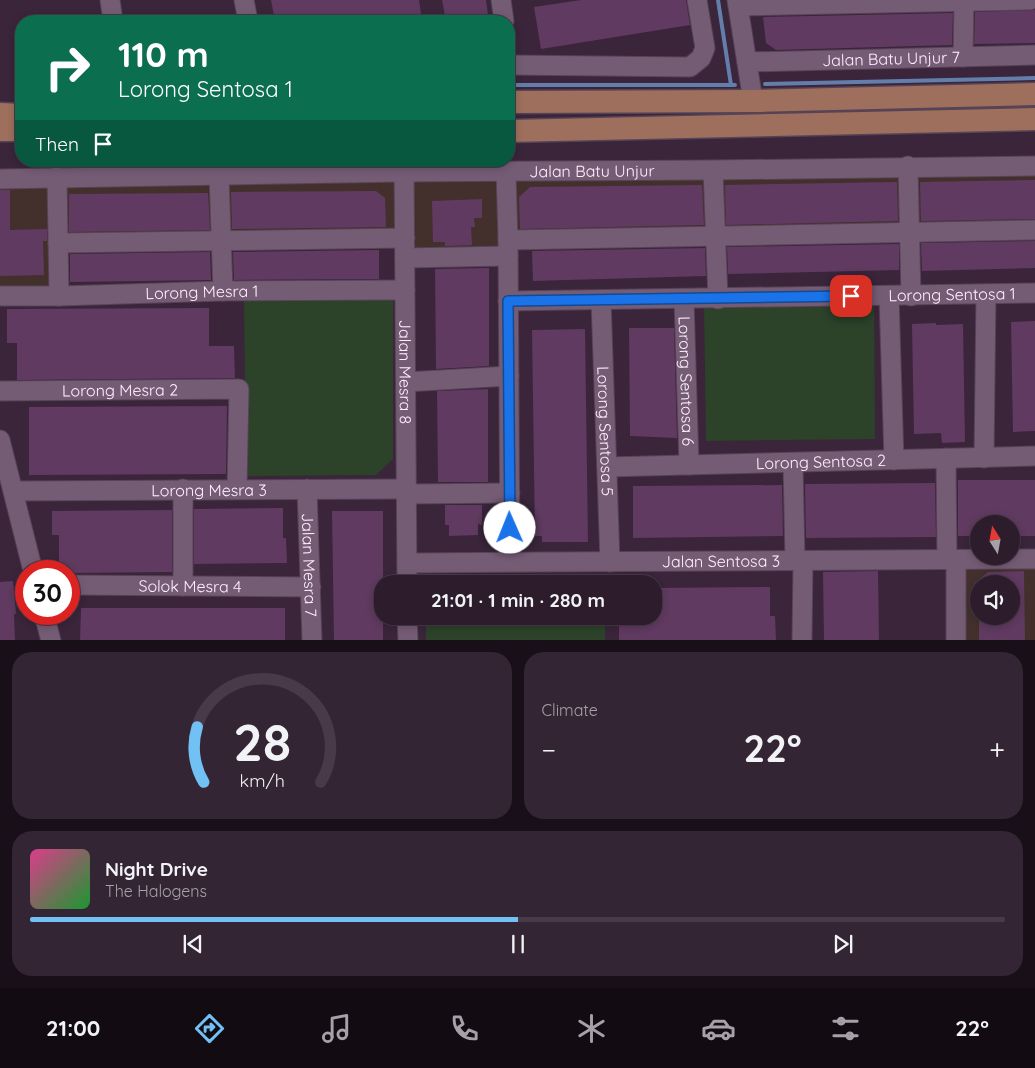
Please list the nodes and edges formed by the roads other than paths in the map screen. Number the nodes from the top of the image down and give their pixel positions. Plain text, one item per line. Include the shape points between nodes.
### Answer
1 (110, 0) edge
2 (244, 0) edge
3 (501, 0) edge
4 (697, 0) edge
5 (1030, 0) edge
6 (964, 1) edge
7 (737, 3) edge
8 (111, 15) edge
9 (247, 15) edge
10 (503, 15) edge
11 (1035, 55) edge
12 (963, 57) junction
13 (515, 62) edge
14 (747, 62) junction
15 (1035, 94) edge
16 (753, 101) junction
17 (515, 102) edge
18 (0, 104) edge
19 (15, 104) edge
20 (1035, 119) edge
21 (515, 131) edge
22 (908, 166) junction
23 (1035, 166) edge
24 (384, 167) edge
25 (404, 167) edge
26 (421, 167) edge
27 (713, 170) junction
28 (506, 172) junction
29 (220, 175) junction
30 (57, 177) junction
31 (0, 179) edge
32 (1035, 230) edge
33 (909, 232) junction
34 (716, 235) junction
35 (405, 238) junction
36 (221, 241) junction
37 (58, 243) junction
38 (508, 248) junction
39 (405, 258) junction
40 (405, 290) junction
41 (223, 291) junction
42 (1035, 293) edge
43 (986, 294) junction
44 (0, 296) edge
45 (59, 296) junction
46 (890, 296) junction
47 (910, 296) junction
48 (684, 299) junction
49 (718, 299) junction
50 (601, 300) junction
51 (508, 301) junction
52 (509, 376) junction
53 (406, 382) junction
54 (0, 391) edge
55 (0, 440) edge
56 (1035, 456) edge
57 (946, 458) junction
58 (984, 458) junction
59 (894, 460) junction
60 (793, 463) junction
61 (689, 465) junction
62 (606, 467) junction
63 (183, 489) junction
64 (237, 489) junction
65 (307, 489) junction
66 (13, 491) junction
67 (407, 492) junction
68 (510, 493) junction
69 (30, 560) edge
70 (952, 560) junction
71 (1035, 560) edge
72 (799, 561) junction
73 (510, 562) junction
74 (610, 562) junction
75 (407, 563) junction
76 (407, 575) edge
77 (80, 585) edge
78 (183, 586) junction
79 (310, 587) junction
80 (47, 625) edge
81 (407, 625) edge
82 (51, 640) edge
83 (312, 640) edge
84 (408, 640) edge
85 (802, 640) edge
86 (956, 640) edge

1 - 8 street
2 - 9 street
3 - 10 street
4 - 13 street via 705,48 701,58 690,67
5 - 6 street
6 - 7 street
6 - 12 street
7 - 14 street
11 - 12 street, Jalan Batu Unjur 7
12 - 14 street, Jalan Batu Unjur 7
14 - 16 street
15 - 16 main road
16 - 17 main road
18 - 19 main road
20 - 21 main road
22 - 23 street, Jalan Batu Unjur
22 - 27 street, Jalan Batu Unjur
22 - 33 street
24 - 29 street, Jalan Batu Unjur
25 - 35 street, Jalan Mesra 8
26 - 28 street, Jalan Batu Unjur
27 - 28 street, Jalan Batu Unjur
27 - 34 street
28 - 38 street
29 - 30 street, Jalan Batu Unjur
29 - 36 street
30 - 31 street, Jalan Batu Unjur
30 - 37 street
32 - 33 street
33 - 34 street
33 - 47 street
34 - 38 street
34 - 49 street
35 - 36 street
35 - 39 street, Jalan Mesra 8
36 - 37 street
36 - 41 street
37 - 45 street
38 - 39 street
38 - 51 street
39 - 40 street, Jalan Mesra 8
40 - 41 street, Lorong Mesra 1
40 - 53 street, Jalan Mesra 8
41 - 45 street, Lorong Mesra 1
42 - 43 street, Lorong Sentosa 1
43 - 47 street, Lorong Sentosa 1
43 - 58 street
44 - 45 street, Lorong Mesra 1
46 - 47 street, Lorong Sentosa 1
46 - 49 street, Lorong Sentosa 1
46 - 59 street
48 - 49 street, Lorong Sentosa 1
48 - 50 street, Lorong Sentosa 1
48 - 61 street, Lorong Sentosa 6
50 - 51 street, Lorong Sentosa 1
50 - 62 street, Lorong Sentosa 5
51 - 52 street
52 - 53 street
52 - 68 street
53 - 67 street, Jalan Mesra 8
54 - 64 street, Lorong Mesra 2 via 239,389
55 - 66 street
56 - 58 street, Lorong Sentosa 2
57 - 58 street, Lorong Sentosa 2
57 - 59 street, Lorong Sentosa 2
57 - 70 street
59 - 60 street, Lorong Sentosa 2
60 - 61 street, Lorong Sentosa 2
60 - 72 street
61 - 62 street, Lorong Sentosa 2
62 - 74 street, Lorong Sentosa 5
63 - 64 street, Lorong Mesra 3
63 - 66 street, Lorong Mesra 3
63 - 78 street
64 - 65 street, Lorong Mesra 3
65 - 67 street, Lorong Mesra 3
65 - 79 street, Jalan Mesra 7
66 - 69 street
67 - 68 street, Lorong Mesra 3
67 - 75 street, Jalan Mesra 8
68 - 73 street
70 - 71 street, Jalan Sentosa 3
70 - 72 street, Jalan Sentosa 3
70 - 86 street
72 - 74 street, Jalan Sentosa 3
72 - 85 street
73 - 74 street, Jalan Sentosa 3
73 - 75 street, Jalan Sentosa 3
75 - 76 street, Jalan Mesra 8
77 - 78 street, Solok Mesra 4
78 - 79 street, Solok Mesra 4
79 - 83 street, Jalan Mesra 7
80 - 82 street
81 - 84 street

